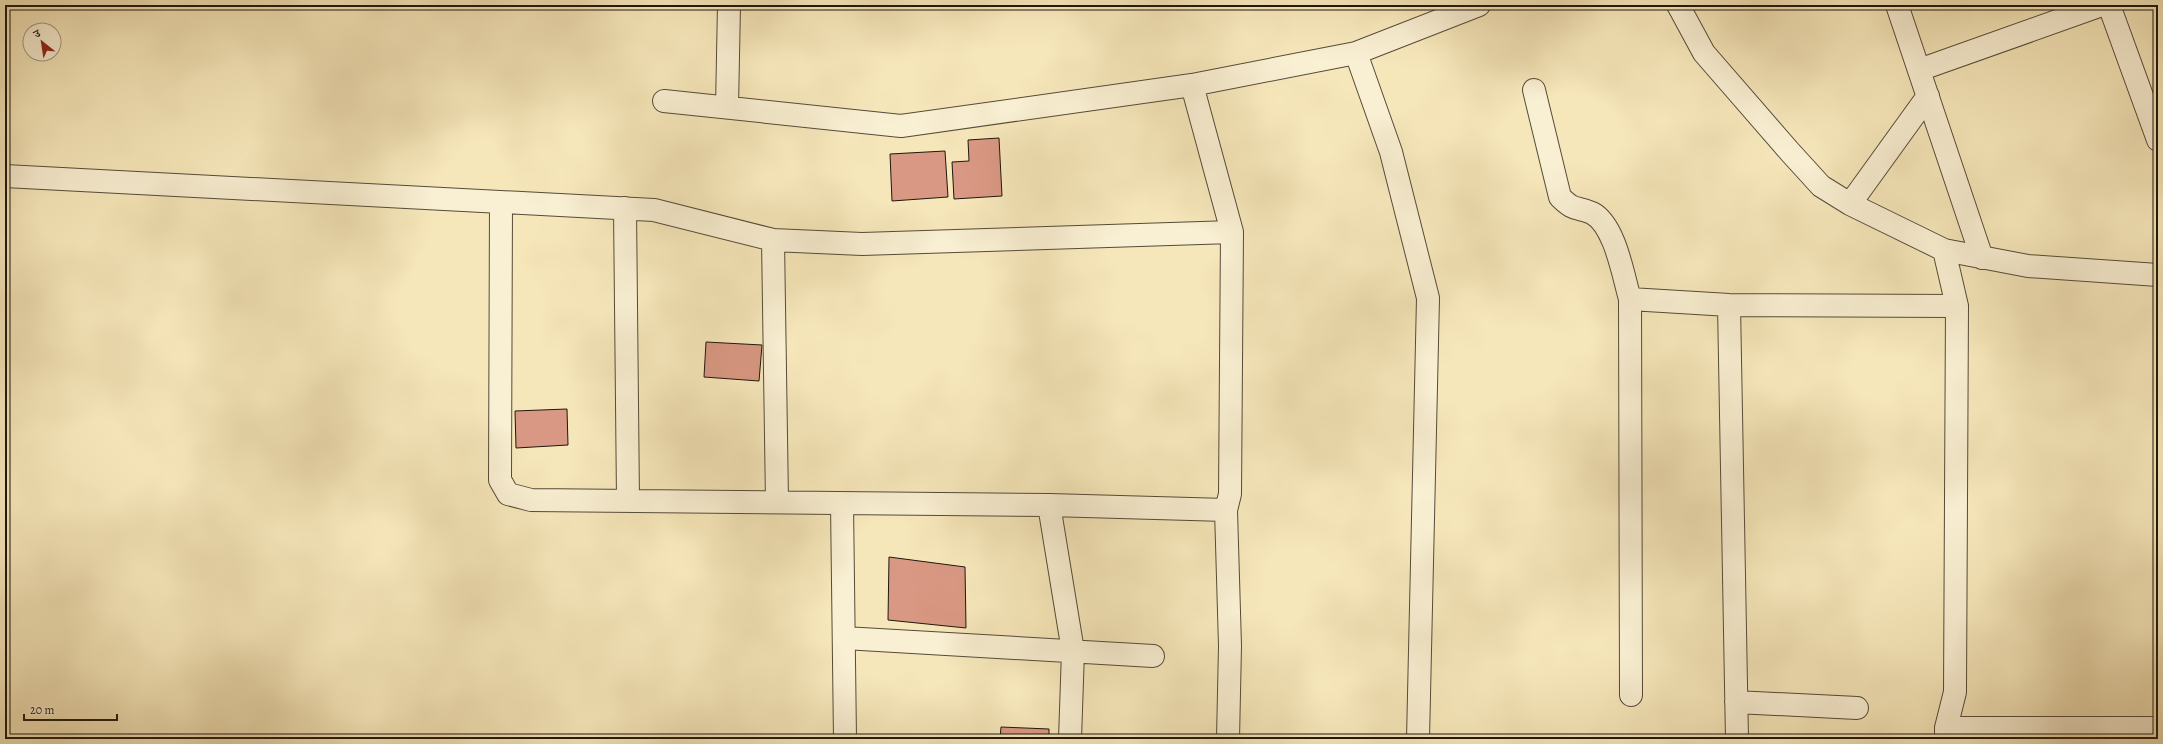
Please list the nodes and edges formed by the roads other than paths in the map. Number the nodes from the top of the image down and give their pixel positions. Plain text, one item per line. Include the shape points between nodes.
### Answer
1 (729, 5) edge
2 (1479, 5) edge
3 (1678, 5) edge
4 (1897, 5) edge
5 (2102, 5) edge
6 (2109, 5) edge
7 (1356, 52) junction
8 (1919, 70) junction
9 (1192, 85) junction
10 (1534, 90) dead end
11 (1928, 96) junction
12 (664, 101) dead end
13 (727, 107) junction
14 (2158, 140) edge
15 (5, 176) edge
16 (501, 203) junction
17 (1850, 204) junction
18 (626, 208) junction
19 (1232, 232) junction
20 (773, 240) junction
21 (1944, 250) junction
22 (1982, 258) junction
23 (2158, 275) edge
24 (1630, 299) junction
25 (1729, 305) junction
26 (1957, 306) junction
27 (628, 500) junction
28 (777, 502) junction
29 (842, 504) junction
30 (1049, 505) junction
31 (1226, 510) junction
32 (844, 638) junction
33 (1073, 651) junction
34 (1153, 656) dead end
35 (1631, 695) dead end
36 (1736, 702) junction
37 (1856, 708) dead end
38 (2158, 728) edge
39 (1946, 733) edge
40 (845, 739) edge
41 (1070, 739) edge
42 (1228, 739) edge
43 (1418, 739) edge
44 (1737, 739) edge

1 - 13 street
2 - 7 street
3 - 17 street via 1704,53 1821,186
4 - 8 street
5 - 8 street
6 - 14 street
7 - 9 street
7 - 43 street via 1391,152 1428,298
8 - 11 street
9 - 13 street via 902,126
9 - 19 street
10 - 24 street via 1560,197 1570,207 1592,213 1606,225
11 - 17 street
11 - 22 street
12 - 13 street
15 - 16 street
16 - 18 street
16 - 27 street via 500,480 508,494 531,500
17 - 21 street
18 - 20 street via 654,210
18 - 27 street
19 - 20 street via 862,244
19 - 31 street via 1230,494
20 - 28 street
21 - 22 street
21 - 26 street
22 - 23 street via 2028,266
24 - 25 street
24 - 35 street
25 - 26 street
25 - 36 street
26 - 39 street via 1954,692
27 - 28 street
28 - 29 street
29 - 30 street
29 - 32 street
30 - 31 street
30 - 33 street
31 - 42 street via 1230,646
32 - 33 street
32 - 40 street
33 - 34 street
33 - 41 street
36 - 37 street
36 - 44 street
38 - 39 street

